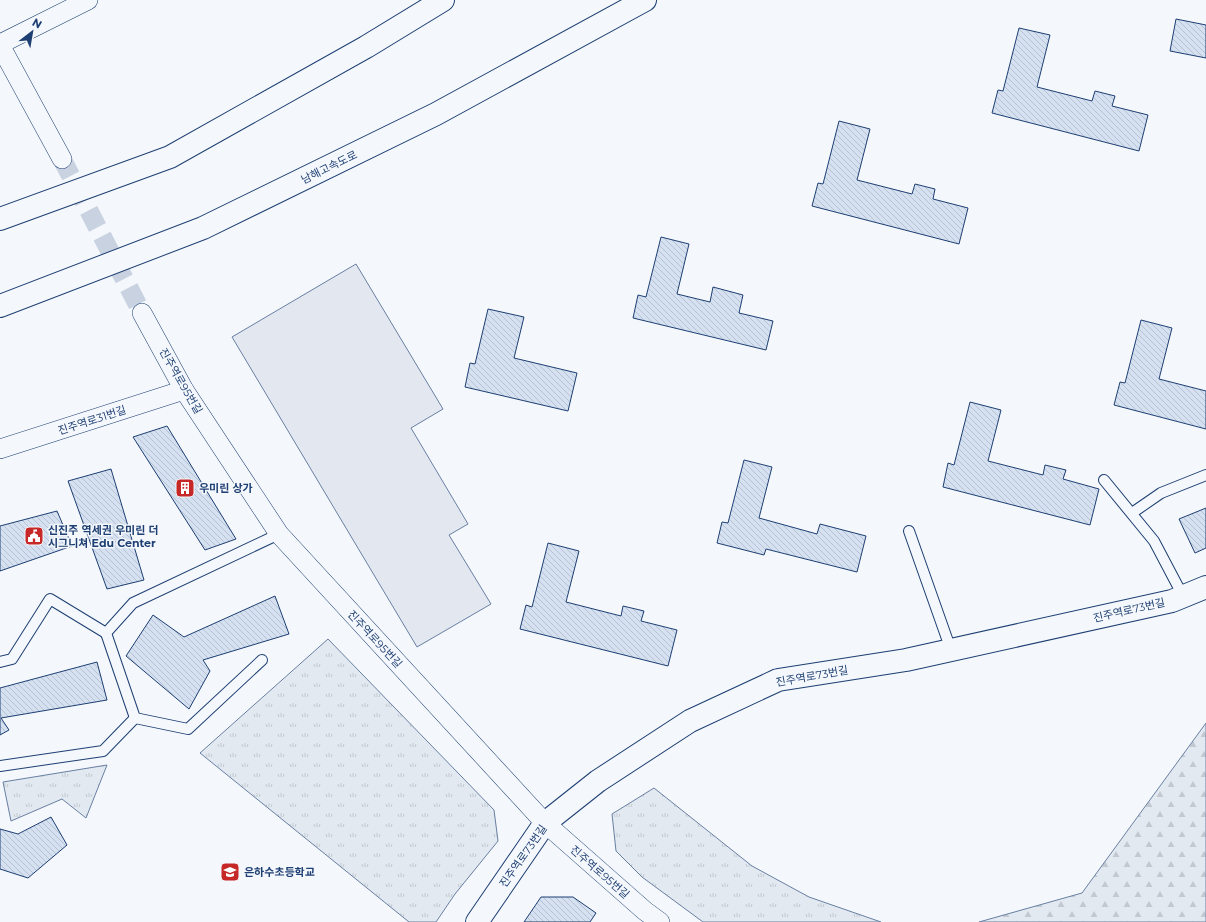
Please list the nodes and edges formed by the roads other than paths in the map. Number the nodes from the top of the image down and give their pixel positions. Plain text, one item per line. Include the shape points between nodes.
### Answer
1 (88, 0) edge
2 (443, 0) edge
3 (645, 0) edge
4 (0, 45) edge
5 (62, 159) tunnel mouth
6 (0, 218) edge
7 (0, 306) edge
8 (142, 313) tunnel mouth
9 (184, 390) junction
10 (0, 449) edge
11 (1206, 475) edge
12 (1104, 480) dead end
13 (1132, 513) junction
14 (909, 531) dead end
15 (279, 534) junction
16 (1206, 586) edge
17 (1183, 596) junction
18 (106, 633) junction
19 (951, 650) junction
20 (262, 660) dead end
21 (0, 662) edge
22 (136, 718) junction
23 (0, 766) edge
24 (545, 823) junction
25 (647, 918) edge
26 (478, 922) edge

1 - 4 street
2 - 6 main road via 366,47 170,157
3 - 7 main road, 남해고속도로 via 436,114 203,228
4 - 5 street
8 - 9 street, 진주역로95번길
9 - 10 street, 진주역로31번길
9 - 15 street, 진주역로95번길
11 - 13 lane via 1161,493
12 - 13 lane
13 - 17 lane via 1154,541
14 - 19 lane
15 - 18 lane via 133,603
15 - 24 street, 진주역로95번길
16 - 17 main road, 진주역로73번길
17 - 19 main road, 진주역로73번길 via 1172,601
18 - 21 lane via 50,599 12,659
18 - 22 lane
19 - 24 main road, 진주역로73번길 via 906,660 778,680 690,721 598,782
20 - 22 lane via 188,729
22 - 23 lane via 103,751
24 - 25 street, 진주역로95번길
24 - 26 main road, 진주역로73번길

